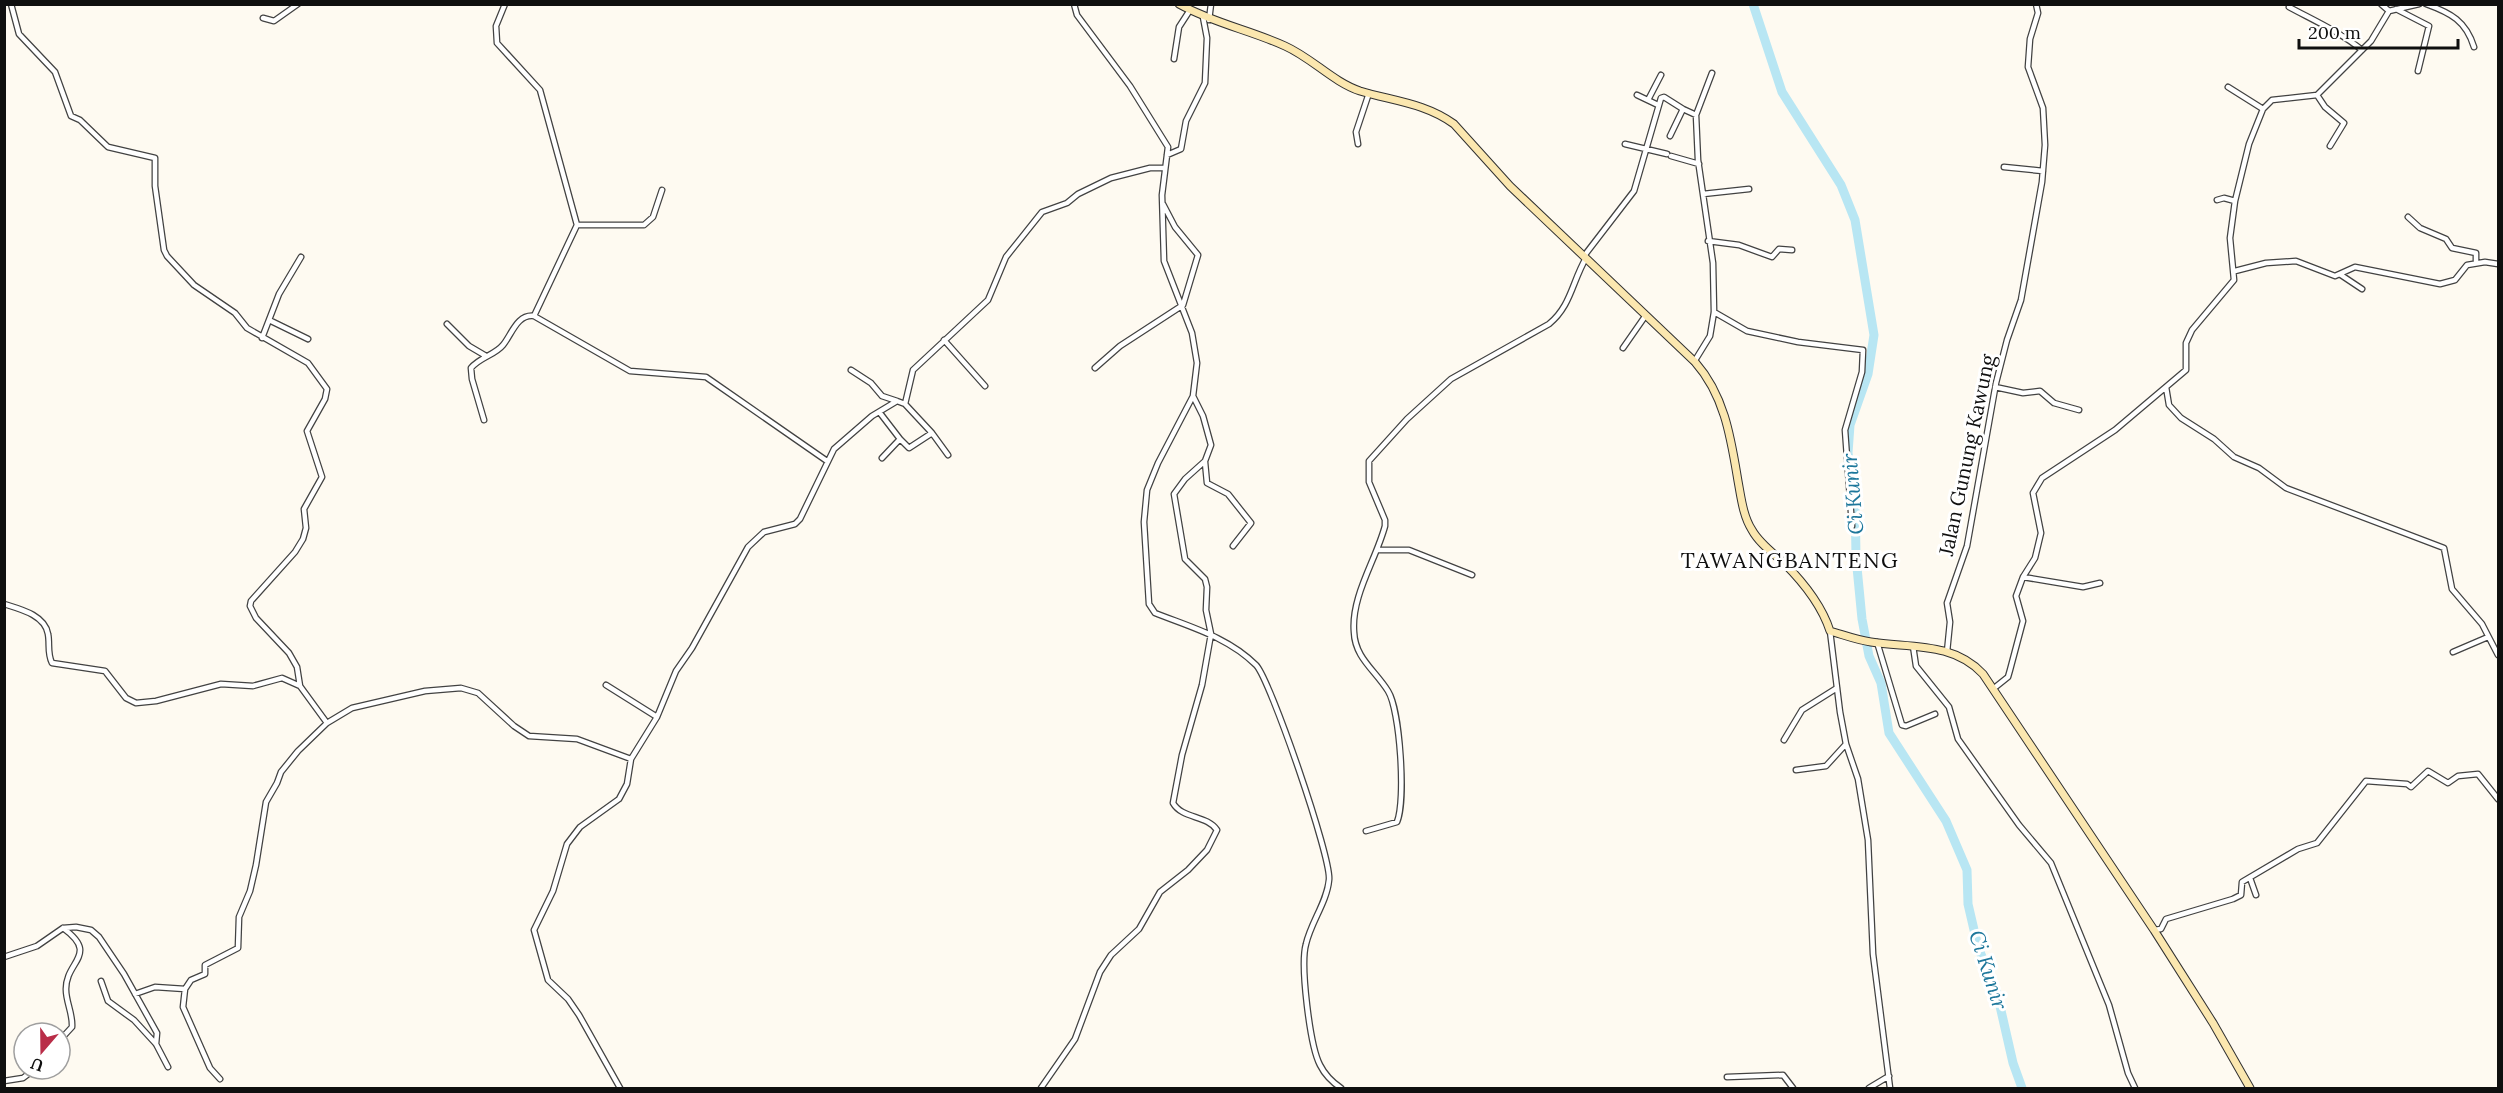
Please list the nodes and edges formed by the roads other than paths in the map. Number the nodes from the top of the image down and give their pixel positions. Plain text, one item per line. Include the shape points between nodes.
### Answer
1 (11, 4) edge
2 (298, 4) edge
3 (505, 4) edge
4 (1074, 4) edge
5 (1179, 4) edge
6 (1210, 4) edge
7 (2036, 4) edge
8 (2381, 4) edge
9 (2419, 4) edge
10 (2426, 4) edge
11 (2289, 7) dead end
12 (2395, 8) junction
13 (1190, 10) junction
14 (2389, 12) junction
15 (263, 18) dead end
16 (1206, 18) junction
17 (2474, 47) dead end
18 (2362, 50) junction
19 (1174, 59) dead end
20 (2418, 71) dead end
21 (1712, 73) dead end
22 (1661, 75) dead end
23 (2228, 87) dead end
24 (1369, 93) junction
25 (1637, 95) dead end
26 (2317, 95) junction
27 (1648, 100) junction
28 (1658, 105) junction
29 (2263, 109) junction
30 (1683, 110) junction
31 (1696, 115) junction
32 (1670, 136) dead end
33 (1358, 144) dead end
34 (1625, 144) dead end
35 (2330, 146) dead end
36 (1647, 149) junction
37 (1167, 155) junction
38 (1699, 164) junction
39 (2004, 166) dead end
40 (1164, 168) junction
41 (2043, 171) junction
42 (1749, 189) dead end
43 (662, 190) dead end
44 (1703, 194) junction
45 (2217, 200) dead end
46 (2235, 201) junction
47 (1162, 202) junction
48 (2408, 217) dead end
49 (577, 225) junction
50 (1708, 240) junction
51 (1792, 250) dead end
52 (301, 257) dead end
53 (1585, 257) junction
54 (2476, 263) junction
55 (2498, 264) edge
56 (2235, 271) junction
57 (2341, 275) junction
58 (2362, 289) dead end
59 (1183, 305) junction
60 (1714, 312) junction
61 (1646, 315) junction
62 (534, 316) junction
63 (269, 320) junction
64 (447, 324) dead end
65 (262, 338) junction
66 (308, 339) dead end
67 (944, 340) junction
68 (1623, 348) dead end
69 (486, 356) junction
70 (1694, 362) junction
71 (1095, 368) dead end
72 (851, 370) dead end
73 (985, 386) dead end
74 (1995, 387) junction
75 (2166, 387) junction
76 (1193, 396) junction
77 (897, 401) junction
78 (905, 405) junction
79 (2079, 410) dead end
80 (880, 413) junction
81 (484, 420) dead end
82 (932, 433) junction
83 (900, 440) junction
84 (948, 455) dead end
85 (882, 458) dead end
86 (827, 461) junction
87 (1205, 461) junction
88 (1852, 526) dead end
89 (1233, 546) dead end
90 (1377, 550) junction
91 (1472, 575) dead end
92 (2023, 576) junction
93 (2100, 583) dead end
94 (4, 604) edge
95 (1830, 631) junction
96 (1210, 636) junction
97 (2488, 637) junction
98 (1874, 642) junction
99 (1913, 646) junction
100 (2453, 651) dead end
101 (1947, 652) junction
102 (2499, 655) edge
103 (606, 685) dead end
104 (300, 686) junction
105 (1838, 688) junction
106 (1993, 689) junction
107 (1935, 714) dead end
108 (657, 717) junction
109 (327, 723) junction
110 (1784, 740) dead end
111 (1846, 744) junction
112 (632, 759) junction
113 (1796, 770) dead end
114 (2499, 800) edge
115 (1366, 831) dead end
116 (2250, 878) junction
117 (2256, 895) dead end
118 (63, 928) junction
119 (2154, 930) junction
120 (4, 957) edge
121 (101, 981) dead end
122 (185, 989) junction
123 (135, 994) junction
124 (71, 1021) edge
125 (156, 1044) junction
126 (168, 1067) dead end
127 (1889, 1076) junction
128 (1727, 1077) dead end
129 (220, 1079) dead end
130 (620, 1089) edge
131 (1041, 1089) edge
132 (1341, 1089) edge
133 (1793, 1089) edge
134 (1869, 1089) edge
135 (1890, 1089) edge
136 (2135, 1089) edge
137 (2250, 1089) edge

1 - 65 street via 19,34 56,72 71,116 108,147 155,158 155,186 167,256 194,285 235,313
2 - 15 street via 274,21
3 - 49 street via 496,26 497,43 540,90
4 - 37 street via 1077,15 1166,141
5 - 13 street
6 - 16 street
7 - 41 street, Jalan Gunung Kawung via 2038,14 2030,39 2028,67 2043,108
8 - 14 street
9 - 12 street
10 - 17 street via 2459,19
11 - 18 street via 2337,31
12 - 14 street
12 - 20 street via 2429,26
13 - 16 street
13 - 19 street via 1179,27
14 - 18 street
16 - 24 street via 1286,46 1347,85
16 - 37 street via 1205,83 1186,121 1181,149
18 - 26 street
21 - 31 street
22 - 27 street
23 - 29 street
24 - 33 street via 1356,132
24 - 53 street via 1421,106 1454,124 1510,186
25 - 27 street
26 - 29 street via 2272,100
26 - 35 street via 2344,123
27 - 28 street
28 - 30 street via 1664,97
28 - 36 street
29 - 46 street via 2248,144
30 - 31 street
30 - 32 street
31 - 38 street
34 - 36 street
36 - 38 street
36 - 53 street via 1634,191
37 - 40 street
38 - 44 street
39 - 41 street
40 - 47 street
40 - 67 street via 1111,178 1042,212 1006,257 988,300
41 - 74 street, Jalan Gunung Kawung via 2021,300
42 - 44 street
43 - 49 street via 653,217 644,225
44 - 50 street
45 - 46 street
46 - 56 street via 2230,238
47 - 59 street via 1164,261
47 - 59 street via 1198,255
48 - 54 street via 2420,228 2446,239 2452,248 2476,253
49 - 62 street
50 - 51 street via 1739,245 1772,257 1779,249
50 - 60 street via 1713,263
52 - 63 street
53 - 61 street
53 - 90 street via 1569,302 1559,316 1451,379 1372,455 1367,471 1369,482 1385,520
54 - 55 street
54 - 57 street via 2468,264 2455,280 2440,284 2355,267
56 - 57 street via 2296,261 2333,276
56 - 75 street via 2229,288 2200,317 2189,337 2186,370
57 - 58 street
59 - 71 street via 1120,346
59 - 76 street via 1197,363
60 - 70 street via 1710,336
60 - 88 street via 1747,331 1863,350 1862,372 1845,430
61 - 68 street
61 - 70 street
62 - 69 street via 520,320 502,346
62 - 86 street via 630,371 706,377
63 - 65 street
63 - 66 street
64 - 69 street via 469,346
65 - 104 street via 308,363 327,389 307,431 322,477 305,506 305,535 250,606 256,618 289,653 297,667
67 - 73 street
67 - 78 street via 913,370
69 - 81 street via 476,362 471,373
70 - 95 street via 1722,406 1752,530 1822,610
72 - 77 street via 882,396
74 - 79 street via 2040,392 2054,403
74 - 101 street, Jalan Gunung Kawung via 1967,546 1947,603
75 - 92 street via 2090,449 2042,478 2033,493 2041,533 2036,558
75 - 97 street via 2169,405 2181,418 2286,488 2444,548 2452,589
76 - 87 street via 1209,436
76 - 96 street via 1147,490 1144,522 1148,593 1155,613
77 - 78 street
77 - 80 street
78 - 82 street
80 - 83 street
80 - 86 street via 834,449
82 - 83 street via 910,448
82 - 84 street
83 - 85 street
86 - 108 street via 800,519 795,524 764,532 748,547 676,671
87 - 89 street via 1207,483 1228,495 1251,523
87 - 96 street via 1174,494 1185,559 1205,579
90 - 91 street via 1408,549
90 - 115 street via 1354,615 1354,634 1359,654 1392,700 1401,801 1397,822
92 - 93 street via 2083,587
92 - 106 street via 2016,596 2023,621 2015,654 2008,677
94 - 104 street via 27,612 44,625 52,663 105,671 126,698 136,703 221,684 253,686 282,678
95 - 98 street
95 - 105 street
96 - 131 street via 1173,803 1178,809 1210,822 1217,833 1195,864 1155,897 1139,928 1111,955 1092,990 1075,1039
96 - 132 street via 1233,647 1261,670 1310,802 1329,881 1305,946 1305,987 1319,1064
97 - 100 street
97 - 102 street
98 - 99 street
98 - 107 street via 1902,725
99 - 101 street
99 - 136 street via 1916,666 1949,707 1958,739 2051,863 2109,1005
101 - 106 street via 1967,658
103 - 108 street
104 - 109 street
105 - 110 street via 1802,710
105 - 111 street
106 - 119 street
108 - 112 street
109 - 112 street via 352,708 371,703 461,688 478,693 530,736 577,739
109 - 122 street via 282,769 264,807 256,865 239,917 238,948 205,965 205,974 191,980
111 - 113 street via 1826,766
111 - 127 street via 1858,779 1868,840 1873,954
112 - 130 street via 619,799 580,827 567,844 553,891 534,930 548,980 579,1015
114 - 116 street via 2478,774 2458,776 2448,783 2428,771 2411,787 2366,781 2317,843 2298,849
116 - 117 street
116 - 119 street via 2241,883 2241,895 2166,919 2161,929
118 - 120 street via 39,945
118 - 123 street via 94,932
118 - 124 street via 78,942 81,953 66,986
119 - 137 street
121 - 125 street via 108,1000
122 - 123 street via 155,987
122 - 129 street via 183,1007 210,1068
123 - 125 street via 157,1033
125 - 126 street
127 - 134 street
127 - 135 street
128 - 133 street via 1783,1075

